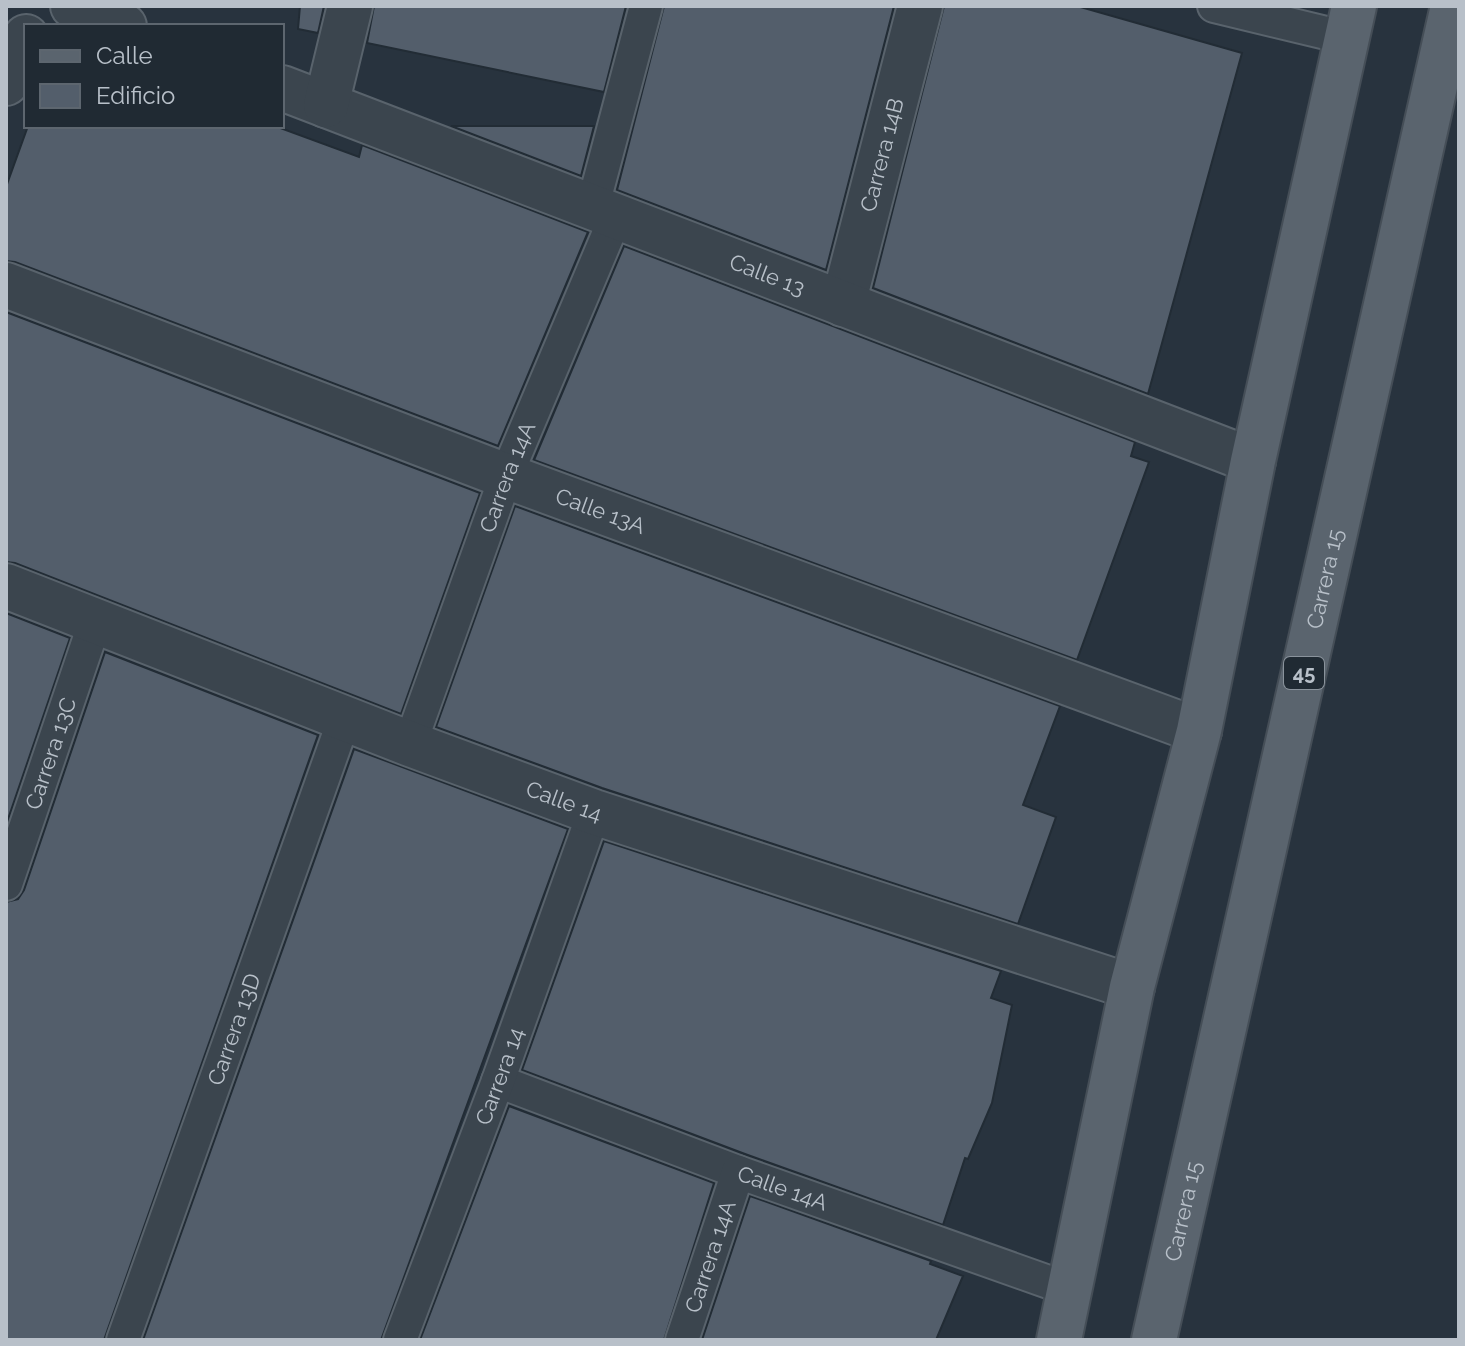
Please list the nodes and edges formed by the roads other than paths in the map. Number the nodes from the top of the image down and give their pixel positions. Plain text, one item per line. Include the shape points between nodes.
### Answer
1 (73, 6) edge
2 (350, 6) edge
3 (646, 6) edge
4 (920, 6) edge
5 (1214, 6) edge
6 (1453, 6) edge
7 (1350, 22) edge
8 (119, 24) edge
9 (24, 42) edge
10 (6, 83) edge
11 (284, 89) edge
12 (326, 105) junction
13 (604, 212) junction
14 (6, 285) edge
15 (843, 304) junction
16 (1253, 461) junction
17 (506, 476) junction
18 (6, 586) edge
19 (95, 622) junction
20 (345, 717) junction
21 (1199, 731) junction
22 (410, 744) junction
23 (594, 812) junction
24 (6, 884) edge
25 (1132, 987) junction
26 (498, 1081) junction
27 (738, 1172) junction
28 (1071, 1290) junction
29 (123, 1340) edge
30 (400, 1340) edge
31 (682, 1340) edge
32 (1059, 1340) edge
33 (1154, 1340) edge

1 - 8 street
2 - 12 street
3 - 13 lane, Carrera 14A
4 - 15 street, Carrera 14B
5 - 7 lane
6 - 33 main road, Carrera 15 / 45
7 - 16 main road
9 - 10 street
11 - 12 street, Calle 13
12 - 13 street, Calle 13
13 - 15 street, Calle 13
13 - 17 lane, Carrera 14A
14 - 17 street, Calle 13A
15 - 16 street, Calle 13
16 - 21 main road
17 - 21 street, Calle 13A
17 - 22 lane, Carrera 14A
18 - 19 street, Calle 14
19 - 20 street, Calle 14
19 - 24 lane, Carrera 13C
20 - 22 street, Calle 14
20 - 29 lane, Carrera 13D
21 - 25 main road
22 - 23 street, Calle 14
23 - 25 street, Calle 14
23 - 26 lane, Carrera 14
25 - 28 main road
26 - 27 lane, Calle 14A
26 - 30 lane, Carrera 14
27 - 28 lane, Calle 14A
27 - 31 lane, Carrera 14A
28 - 32 main road

